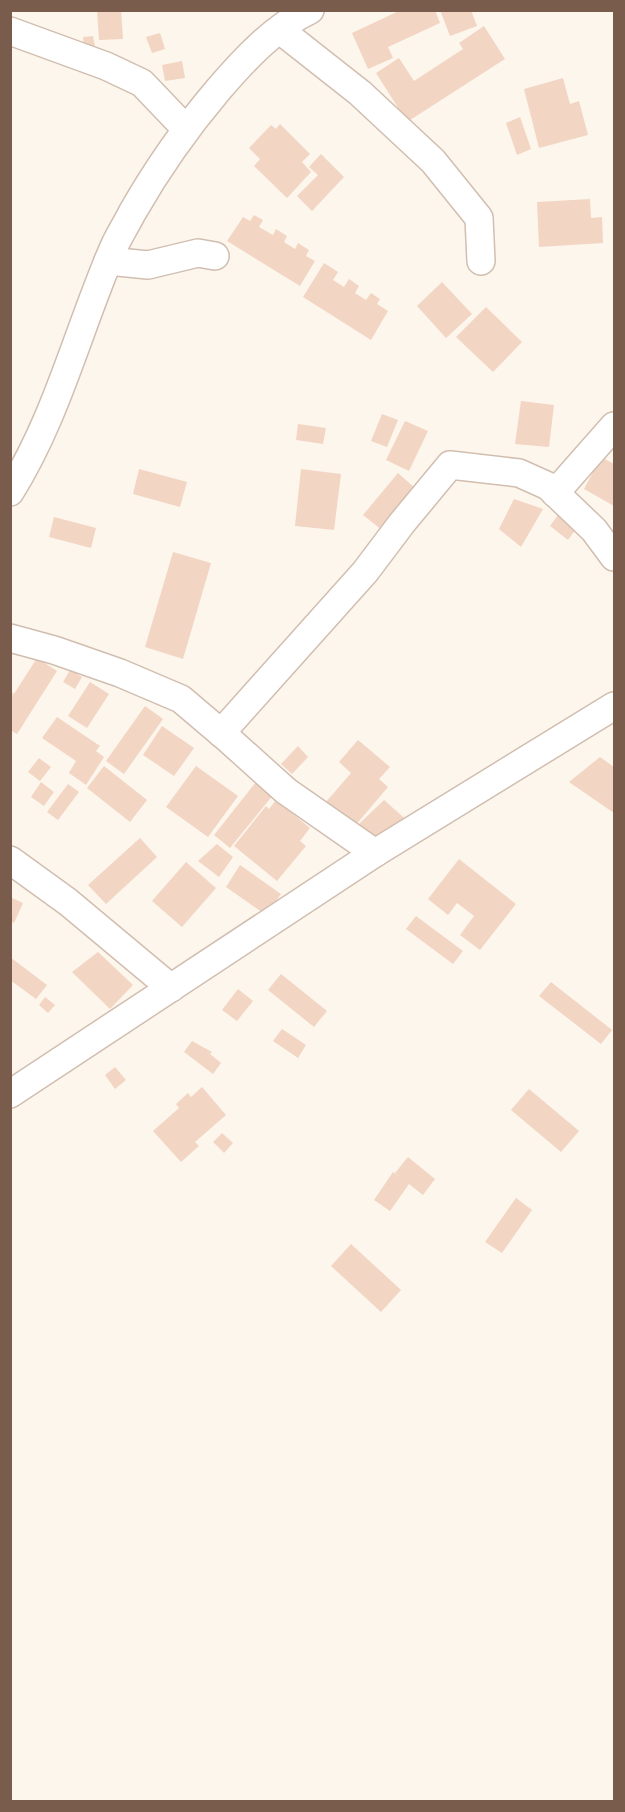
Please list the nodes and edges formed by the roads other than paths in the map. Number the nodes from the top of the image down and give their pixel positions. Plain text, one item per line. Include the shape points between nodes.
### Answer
1 (310, 10) edge
2 (280, 30) junction
3 (10, 31) edge
4 (186, 129) junction
5 (215, 256) dead end
6 (108, 261) junction
7 (481, 261) dead end
8 (615, 426) edge
9 (10, 492) edge
10 (555, 493) junction
11 (615, 557) edge
12 (10, 638) edge
13 (615, 706) edge
14 (221, 733) junction
15 (375, 852) junction
16 (10, 860) edge
17 (171, 988) junction
18 (10, 1094) edge

1 - 2 street
2 - 4 street via 243,60
2 - 7 street via 360,93 433,161 479,218
3 - 4 street via 142,83
4 - 6 street via 149,182
5 - 6 street via 198,253 148,265
6 - 9 street via 60,390 27,466
8 - 10 street
10 - 11 street via 594,530
10 - 14 street via 519,473 450,465 365,572
12 - 14 street via 120,673 181,699
13 - 15 street
14 - 15 street via 286,791
15 - 17 street
16 - 17 street via 68,902
17 - 18 street

